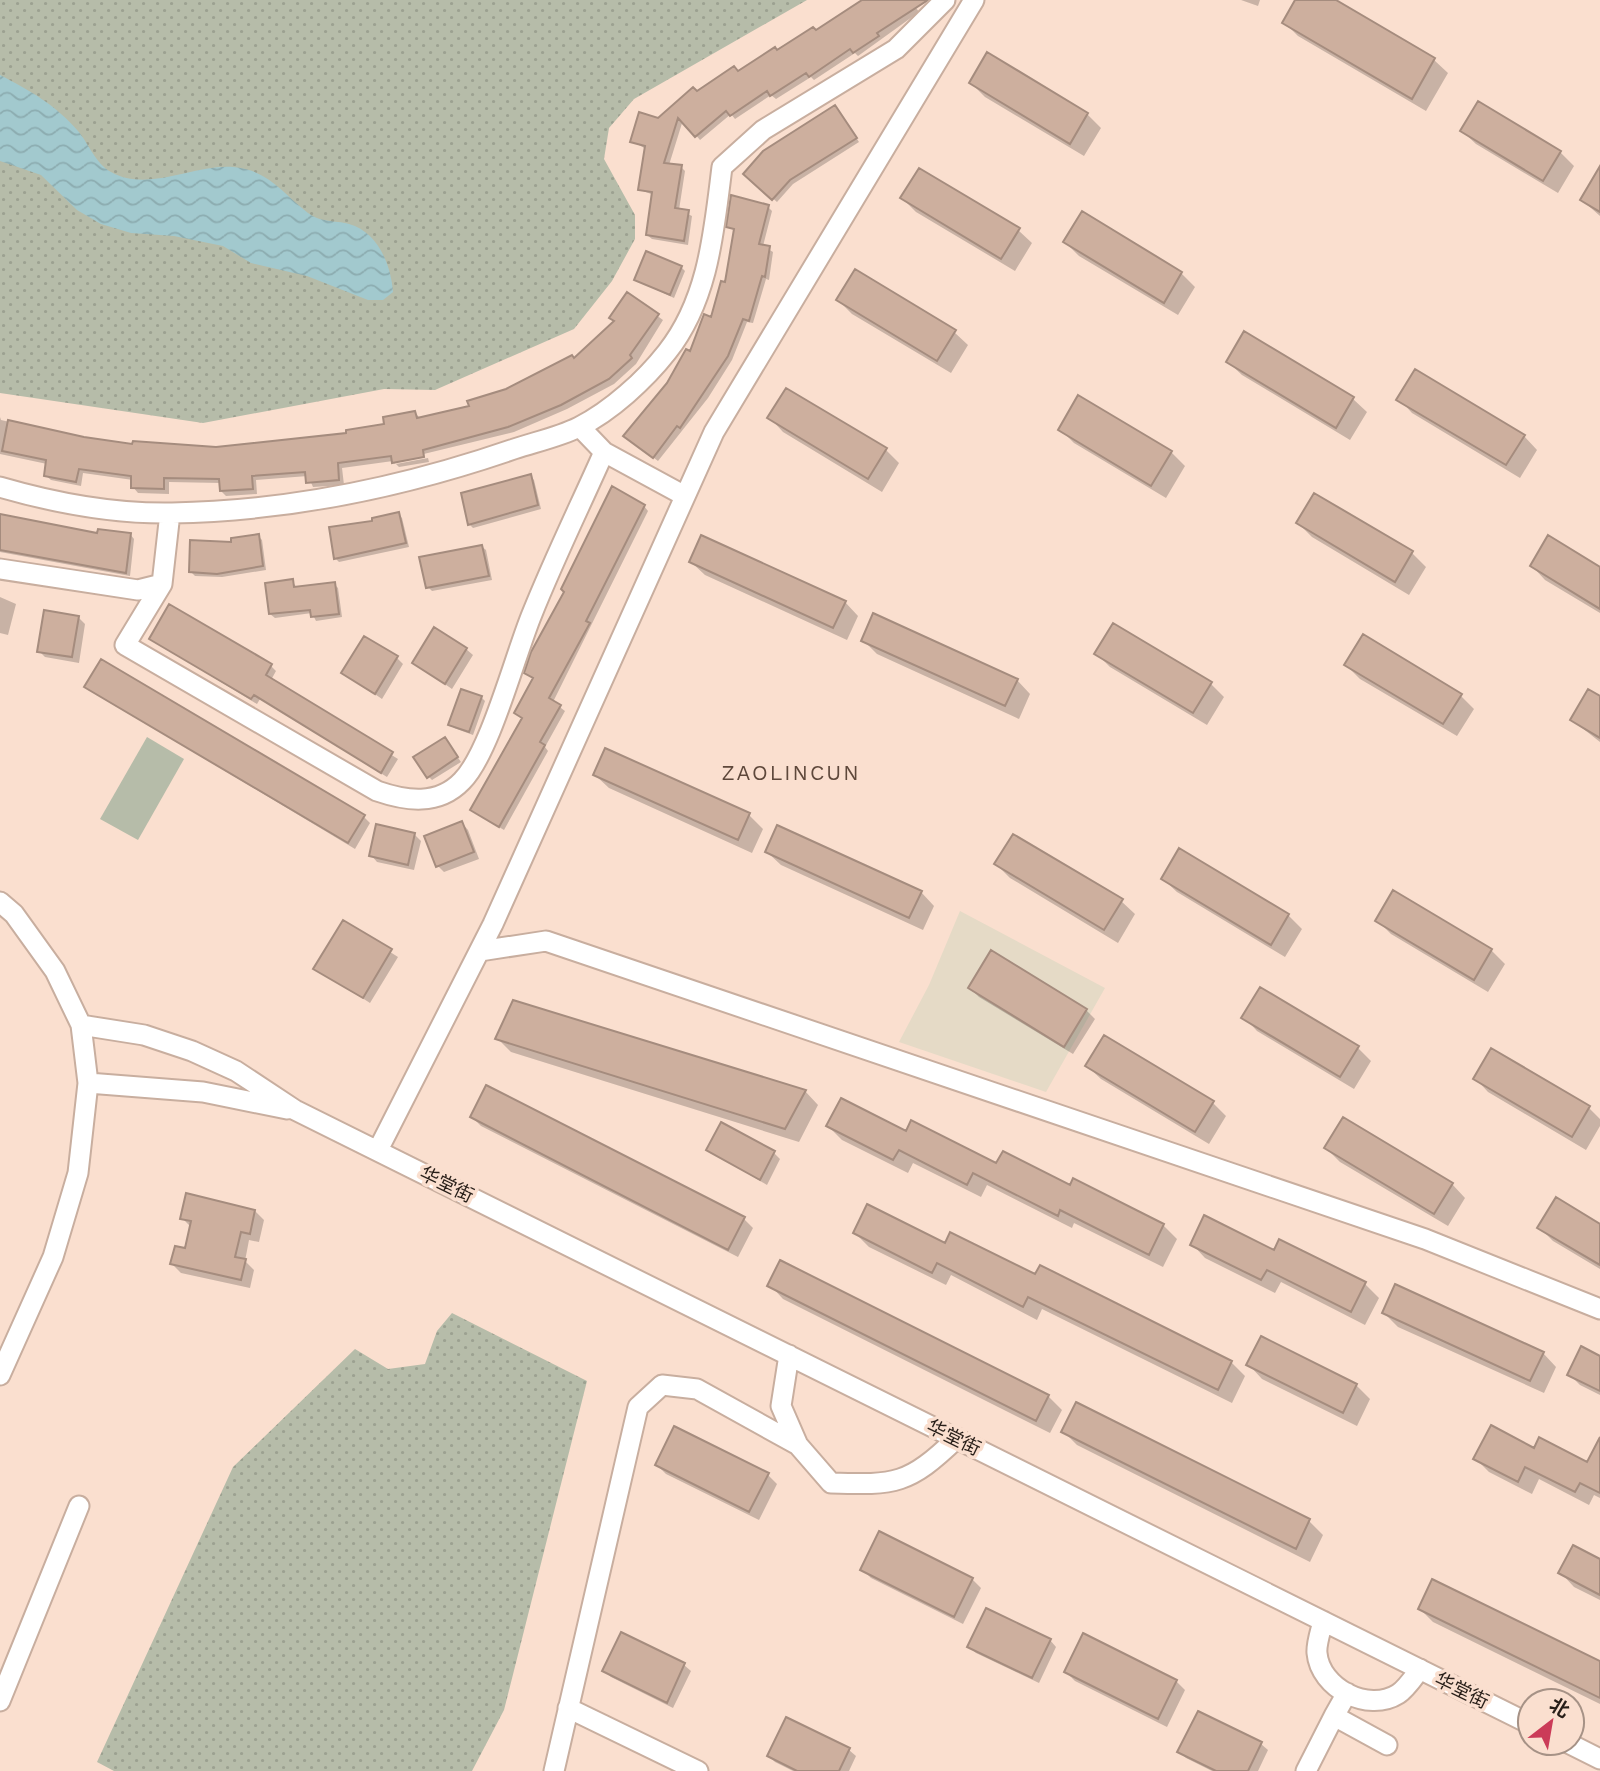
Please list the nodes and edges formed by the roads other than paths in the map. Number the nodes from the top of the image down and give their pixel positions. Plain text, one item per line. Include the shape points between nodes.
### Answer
1 (945, 0) edge
2 (974, 0) edge
3 (580, 427) junction
4 (604, 452) junction
5 (0, 487) edge
6 (685, 496) junction
7 (170, 513) junction
8 (0, 569) edge
9 (162, 584) junction
10 (0, 902) edge
11 (480, 951) junction
12 (81, 1026) junction
13 (88, 1083) junction
14 (295, 1110) junction
15 (378, 1150) junction
16 (1600, 1308) edge
17 (789, 1354) junction
18 (0, 1375) edge
19 (957, 1438) junction
20 (799, 1445) junction
21 (79, 1506) dead end
22 (1323, 1621) junction
23 (1420, 1669) junction
24 (1347, 1693) junction
25 (0, 1701) edge
26 (568, 1708) junction
27 (1334, 1717) junction
28 (1516, 1717) edge
29 (1387, 1745) dead end
30 (554, 1771) edge
31 (698, 1771) edge
32 (1306, 1771) edge

1 - 3 street via 896,49 763,130 722,167 712,249 696,302 668,351 631,390
2 - 6 street via 714,432
3 - 4 street
3 - 7 street via 388,486 263,508
4 - 6 street
4 - 9 street via 532,614 478,761 461,783 436,798 405,801 377,791 125,645
5 - 7 street via 98,508
6 - 11 street
7 - 9 street
8 - 9 street via 138,590
10 - 12 street via 55,971
11 - 15 street
11 - 16 street via 546,941 1425,1239
12 - 13 street
12 - 14 street via 144,1035 192,1051 236,1071
13 - 14 street via 203,1092
13 - 18 street via 78,1173 53,1257
14 - 15 street, 华堂街
15 - 17 street, 华堂街
17 - 19 street, 华堂街
17 - 20 street via 781,1406
19 - 20 street via 926,1468 886,1485 831,1483
19 - 22 street, 华堂街
20 - 26 street via 697,1389 662,1385 638,1406
21 - 25 street
22 - 23 street, 华堂街
22 - 24 street via 1317,1654 1332,1685
23 - 24 street via 1397,1695 1363,1701
23 - 28 street, 华堂街
24 - 27 street
26 - 30 street
26 - 31 street
27 - 29 street
27 - 32 street

